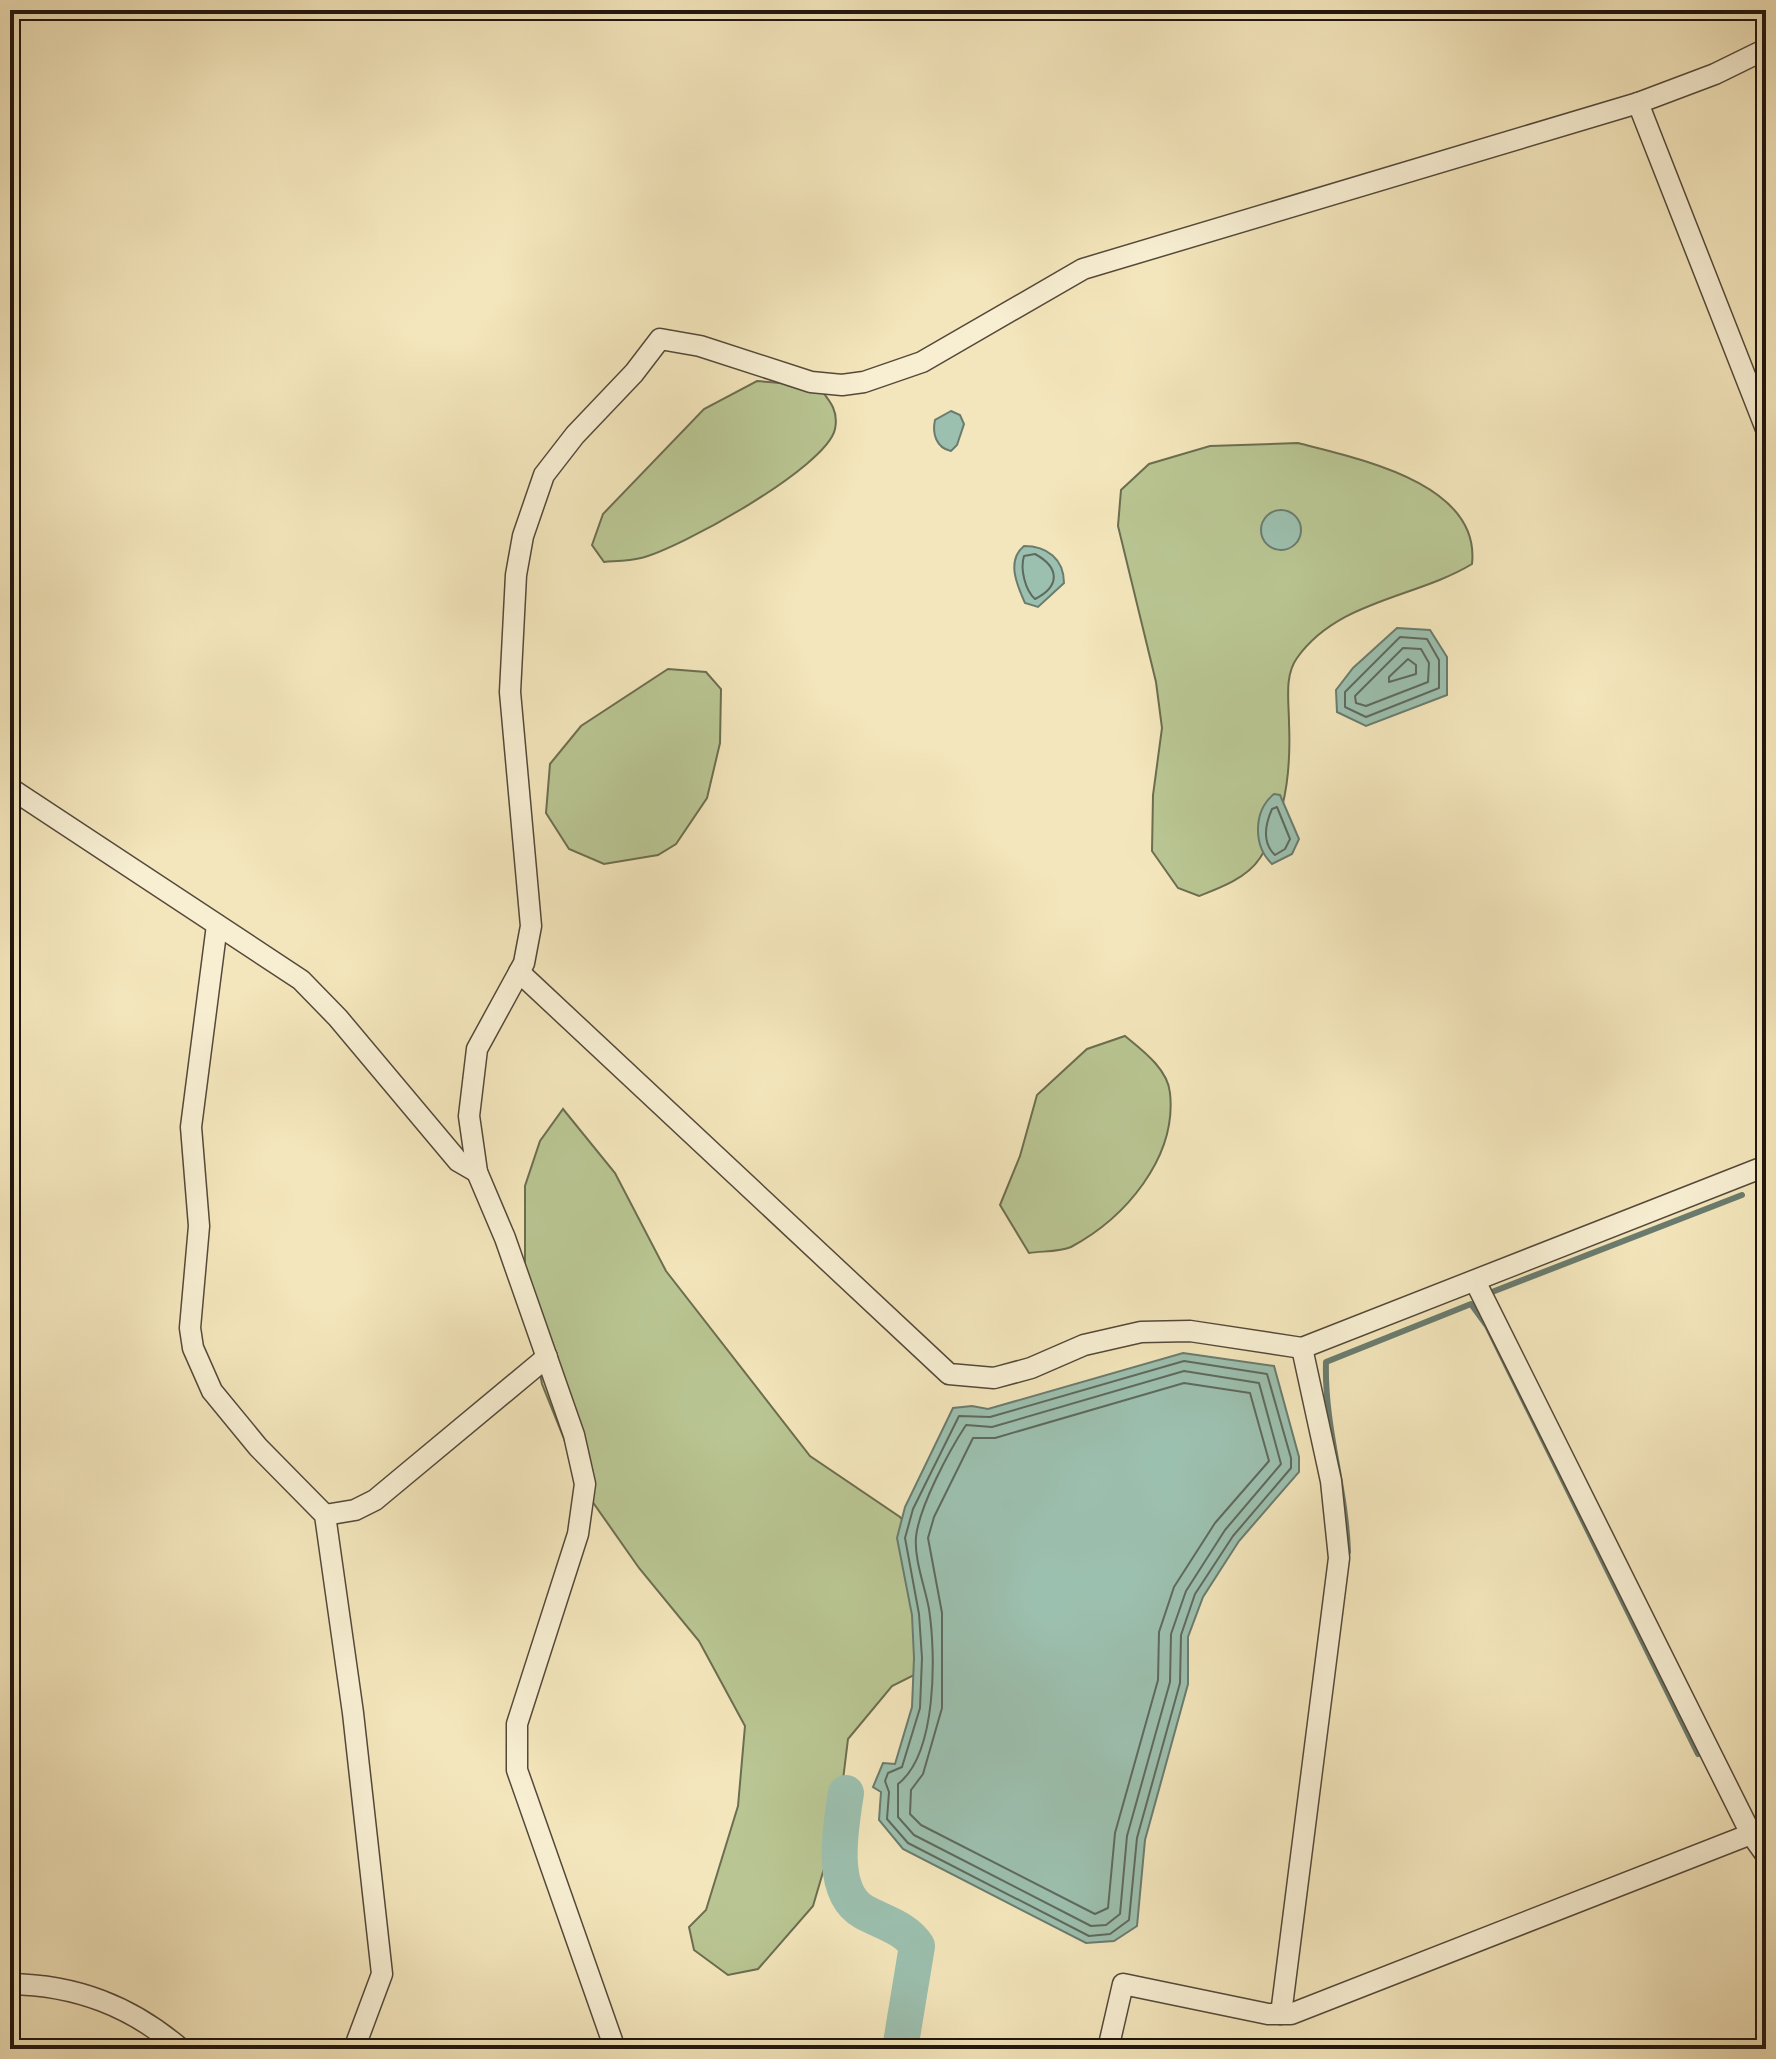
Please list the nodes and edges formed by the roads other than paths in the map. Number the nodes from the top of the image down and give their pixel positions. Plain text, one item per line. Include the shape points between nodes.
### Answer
1 (1766, 49) edge
2 (1638, 103) junction
3 (1766, 429) edge
4 (10, 788) edge
5 (217, 925) junction
6 (519, 972) junction
7 (1766, 1166) edge
8 (477, 1172) junction
9 (1475, 1281) junction
10 (1302, 1348) junction
11 (547, 1357) junction
12 (325, 1515) junction
13 (1751, 1834) junction
14 (1766, 1855) edge
15 (10, 1984) edge
16 (1281, 2014) junction
17 (181, 2049) edge
18 (354, 2049) edge
19 (615, 2049) edge
20 (1108, 2049) edge

1 - 2 street
2 - 3 street
2 - 6 street via 1083,269 922,362 864,382 811,382 700,346 660,339 556,458 534,497 523,536 510,692 531,902 530,945
4 - 5 street
5 - 8 street via 268,956 323,1001 458,1161
5 - 12 street via 191,1127 199,1226 190,1302 193,1348 230,1415
6 - 8 street via 477,1049 469,1116
6 - 10 street via 949,1374 994,1378 1084,1345 1141,1332 1190,1331
7 - 9 street
8 - 11 street
9 - 10 street
9 - 13 street
10 - 16 street via 1331,1481 1339,1558
11 - 12 street via 375,1500
11 - 19 street via 582,1463 584,1506 517,1724 517,1770
12 - 18 street via 382,1974
13 - 14 street
13 - 16 street via 1305,2010
15 - 17 street via 64,1989 115,2004
16 - 20 street via 1123,1984

